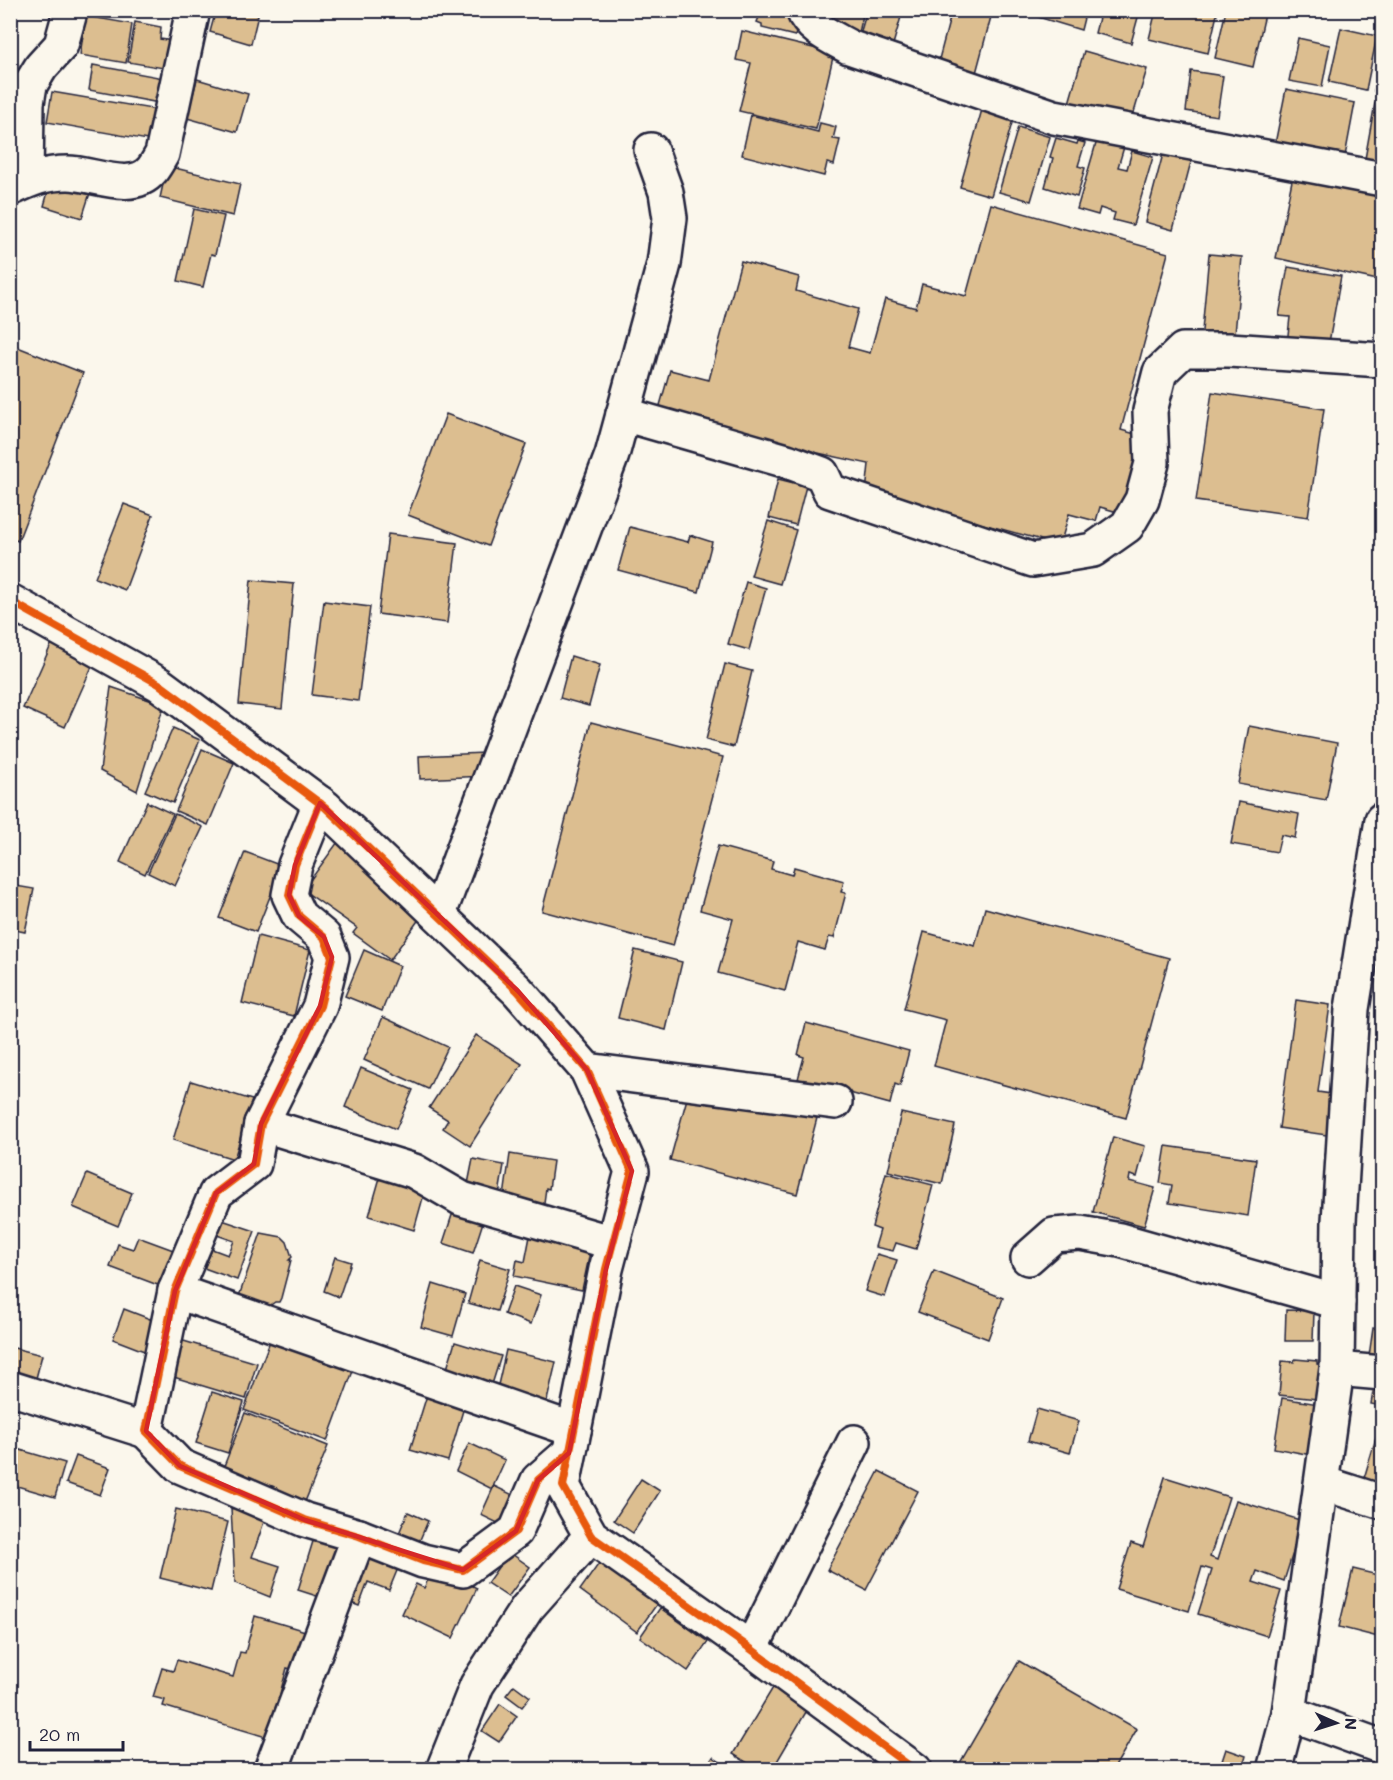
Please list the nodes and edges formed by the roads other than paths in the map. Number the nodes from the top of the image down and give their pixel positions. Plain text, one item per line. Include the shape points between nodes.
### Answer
1 (67, 10) edge
2 (193, 10) edge
3 (803, 10) edge
4 (651, 150) dead end
5 (1383, 179) edge
6 (18, 185) edge
7 (1383, 360) edge
8 (622, 414) junction
9 (10, 601) edge
10 (320, 803) junction
11 (1383, 820) edge
12 (439, 915) junction
13 (1374, 925) edge
14 (587, 1070) junction
15 (835, 1102) dead end
16 (261, 1124) junction
17 (613, 1243) junction
18 (1028, 1258) dead end
19 (175, 1292) junction
20 (1338, 1302) junction
21 (1337, 1369) junction
22 (1383, 1374) edge
23 (10, 1388) edge
24 (146, 1431) junction
25 (572, 1441) junction
26 (854, 1442) dead end
27 (1322, 1483) junction
28 (1383, 1502) edge
29 (359, 1536) junction
30 (591, 1536) junction
31 (751, 1649) junction
32 (1289, 1713) junction
33 (1383, 1747) edge
34 (271, 1770) edge
35 (443, 1770) edge
36 (915, 1770) edge
37 (1274, 1770) edge

1 - 6 street via 61,45 30,85
2 - 6 street via 162,154 152,171 142,178 123,181 70,173 41,175
3 - 5 street via 806,18 849,47 1054,117
4 - 8 street via 666,192 669,218 663,264
7 - 8 street via 1229,350 1183,351 1160,372 1150,411 1152,463 1142,500 1127,526 1093,550 1033,560 830,491 822,474 787,461
8 - 12 street via 612,455
9 - 10 street via 159,684
10 - 12 street
10 - 16 street via 295,865 288,895 299,916 324,937 332,957 320,1006
11 - 13 street
12 - 14 street via 518,991
13 - 20 street via 1352,1009 1338,1221
14 - 15 street
14 - 17 street via 632,1171
16 - 17 street via 414,1171 462,1199
16 - 19 street via 254,1164 216,1193
17 - 25 street
18 - 20 street via 1054,1235 1080,1233 1120,1240
19 - 24 street
19 - 25 street
20 - 21 street
21 - 22 street
21 - 27 street
23 - 24 street
24 - 29 street via 180,1466 305,1520
25 - 29 street via 538,1480 516,1531 463,1570 423,1561
25 - 30 street via 563,1486
26 - 31 street
27 - 28 street
27 - 32 street
29 - 34 street
30 - 31 street
30 - 35 street via 527,1608 477,1685
31 - 36 street
32 - 33 street
32 - 37 street

